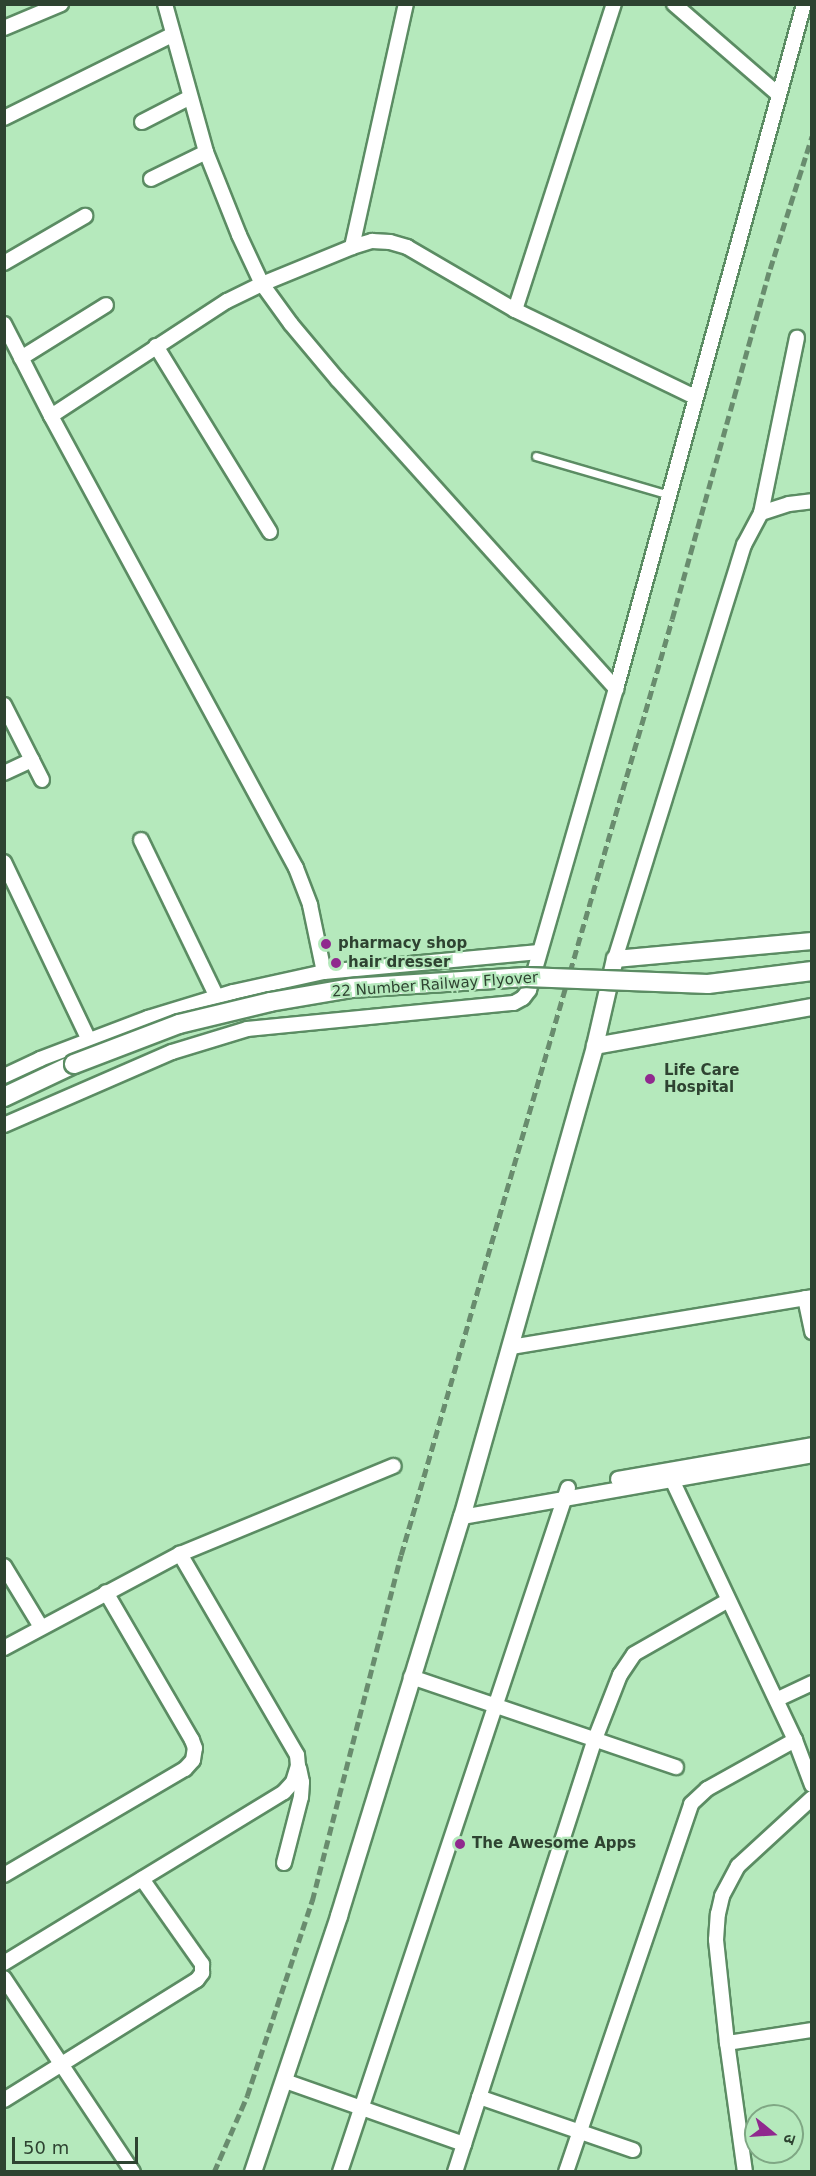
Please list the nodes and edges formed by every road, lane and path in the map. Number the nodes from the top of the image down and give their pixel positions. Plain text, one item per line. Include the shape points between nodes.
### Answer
1 (61, 4) edge
2 (165, 4) edge
3 (406, 4) edge
4 (614, 4) edge
5 (674, 4) edge
6 (804, 4) edge
7 (34, 10) edge
8 (4, 28) edge
9 (172, 34) junction
10 (778, 94) junction
11 (189, 98) junction
12 (4, 118) edge
13 (142, 122) dead end
14 (206, 152) junction
15 (151, 180) dead end
16 (85, 216) dead end
17 (352, 247) junction
18 (4, 263) edge
19 (262, 284) junction
20 (105, 305) dead end
21 (515, 310) junction
22 (4, 324) edge
23 (797, 338) dead end
24 (156, 346) junction
25 (21, 358) junction
26 (695, 397) junction
27 (51, 416) junction
28 (537, 456) dead end
29 (669, 495) junction
30 (812, 501) edge
31 (761, 513) junction
32 (270, 532) dead end
33 (616, 689) junction
34 (4, 705) edge
35 (32, 760) junction
36 (4, 773) edge
37 (42, 780) dead end
38 (141, 840) dead end
39 (4, 862) edge
40 (812, 941) edge
41 (539, 952) junction
42 (615, 959) junction
43 (812, 971) edge
44 (324, 972) junction
45 (217, 997) junction
46 (812, 1007) edge
47 (89, 1040) junction
48 (595, 1046) junction
49 (4, 1076) edge
50 (4, 1097) edge
51 (4, 1125) edge
52 (808, 1298) edge
53 (812, 1332) edge
54 (512, 1347) junction
55 (812, 1445) edge
56 (812, 1455) edge
57 (394, 1466) dead end
58 (672, 1480) junction
59 (567, 1493) junction
60 (463, 1512) junction
61 (180, 1554) junction
62 (4, 1566) edge
63 (106, 1592) junction
64 (727, 1600) junction
65 (41, 1627) junction
66 (4, 1648) edge
67 (411, 1677) junction
68 (812, 1683) edge
69 (778, 1699) junction
70 (496, 1705) junction
71 (595, 1739) junction
72 (795, 1740) junction
73 (298, 1766) junction
74 (676, 1767) dead end
75 (812, 1785) edge
76 (812, 1798) edge
77 (284, 1863) dead end
78 (4, 1875) edge
79 (142, 1879) junction
80 (4, 1963) edge
81 (4, 1978) edge
82 (812, 2030) edge
83 (727, 2043) junction
84 (60, 2064) junction
85 (285, 2081) junction
86 (479, 2097) junction
87 (4, 2100) edge
88 (362, 2110) junction
89 (580, 2131) junction
90 (464, 2144) junction
91 (633, 2150) dead end
92 (133, 2172) edge
93 (254, 2172) edge
94 (340, 2172) edge
95 (455, 2172) edge
96 (566, 2172) edge
97 (745, 2172) edge

1 - 7 street
2 - 9 street
3 - 17 street
4 - 21 street
5 - 10 street
6 - 10 street
7 - 8 street
9 - 11 street
9 - 12 street
10 - 26 street
11 - 13 street
11 - 14 street
14 - 15 street
14 - 19 street
16 - 18 street
17 - 19 street
17 - 21 street via 390,242 406,247
19 - 24 street
19 - 33 street via 339,380
20 - 25 street
21 - 26 street
22 - 25 street
23 - 31 street
24 - 27 street
24 - 32 street
25 - 27 street
26 - 29 street
27 - 44 street via 296,868 310,905
28 - 29 lane
29 - 33 street
30 - 31 street
31 - 42 street via 744,545
33 - 41 street
34 - 35 street
35 - 36 street
35 - 37 street
38 - 45 street
39 - 47 street
40 - 42 street
41 - 44 street
41 - 51 street via 529,990 514,1003 247,1029 172,1052
42 - 48 street
43 - 50 main road, 22 Number Railway Flyover, bridge via 708,984 526,977 351,988 179,1024 105,1050
44 - 45 street
45 - 47 street
46 - 48 street
47 - 49 street
48 - 54 street
52 - 53 street
52 - 54 street
54 - 60 street
55 - 59 street
56 - 58 street
57 - 61 street
58 - 59 street
58 - 64 street
59 - 60 street
59 - 70 street
60 - 67 street
61 - 63 street
61 - 73 street via 297,1755
62 - 65 street
63 - 65 street
63 - 78 street via 192,1740 193,1760 185,1769
64 - 69 street
64 - 71 street via 634,1654 620,1675
65 - 66 street
67 - 70 street
67 - 85 street
68 - 69 street
69 - 72 street
70 - 71 street
70 - 88 street
71 - 74 street
71 - 86 street
72 - 75 street
72 - 89 street via 707,1789 691,1804
73 - 77 street via 301,1797
73 - 79 street via 285,1792
76 - 83 street via 738,1866 722,1896 716,1940
79 - 80 street
79 - 84 street via 202,1964 202,1973 197,1980
81 - 84 street
82 - 83 street
83 - 97 street
84 - 87 street
84 - 92 street
85 - 88 street
85 - 93 street
86 - 89 street
86 - 90 street
88 - 90 street
88 - 94 street
89 - 91 street
89 - 96 street
90 - 95 street

